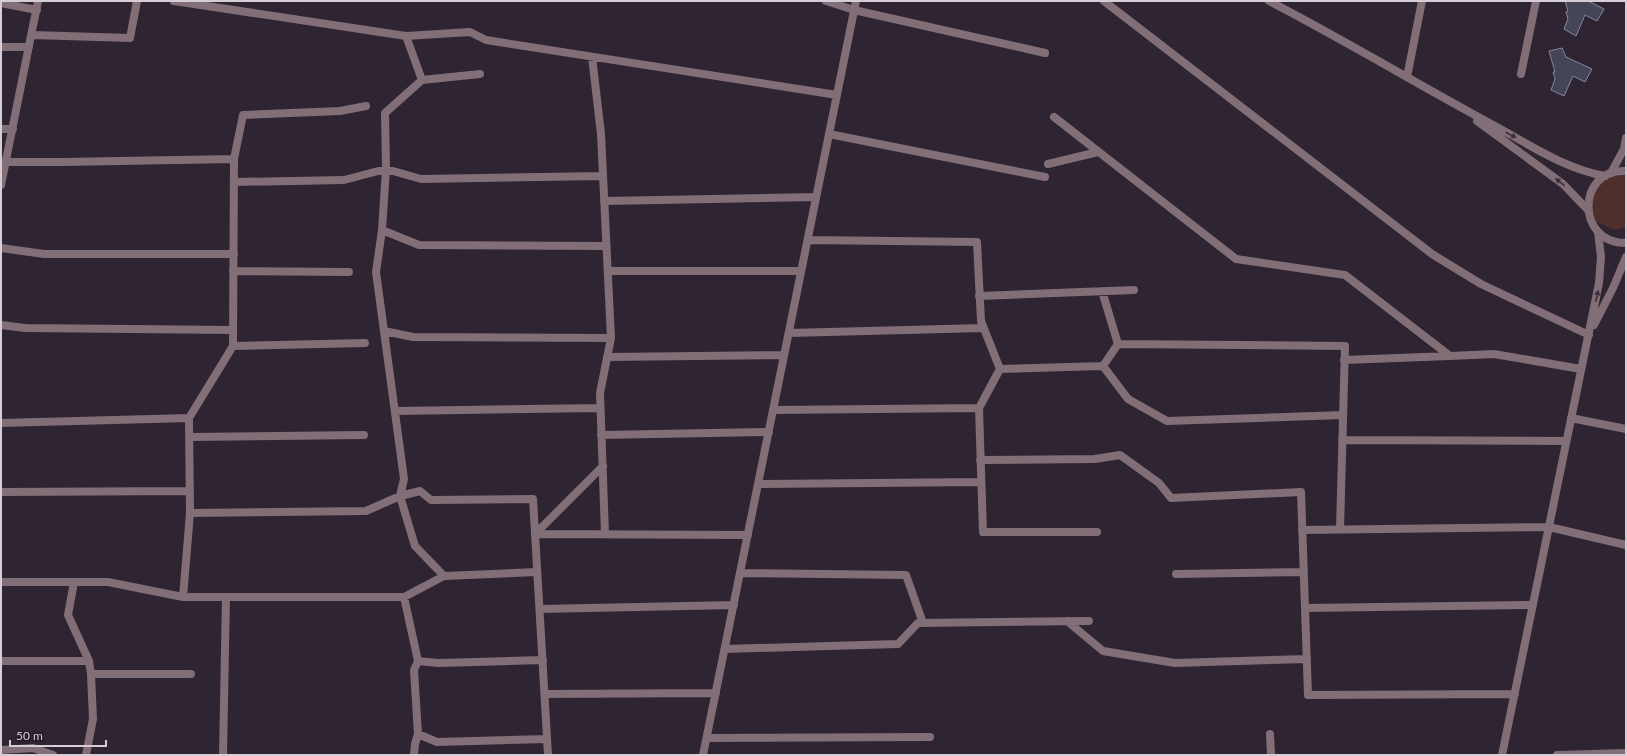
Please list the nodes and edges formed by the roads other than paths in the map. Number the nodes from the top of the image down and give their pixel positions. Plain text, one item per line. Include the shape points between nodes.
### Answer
1 (38, 1) edge
2 (137, 1) edge
3 (174, 1) edge
4 (829, 1) edge
5 (856, 1) edge
6 (1104, 1) edge
7 (1269, 1) edge
8 (1422, 1) edge
9 (1536, 1) edge
10 (1, 3) edge
11 (37, 10) junction
12 (854, 10) junction
13 (32, 35) junction
14 (406, 36) junction
15 (1, 47) edge
16 (29, 47) junction
17 (1044, 54) dead end
18 (592, 57) junction
19 (480, 74) dead end
20 (1521, 74) dead end
21 (1407, 77) junction
22 (422, 80) junction
23 (837, 95) junction
24 (1452, 103) junction
25 (366, 106) dead end
26 (1054, 117) dead end
27 (1, 129) edge
28 (12, 129) junction
29 (829, 134) junction
30 (1626, 138) edge
31 (1098, 152) junction
32 (234, 159) junction
33 (6, 162) junction
34 (1048, 164) dead end
35 (386, 169) junction
36 (1626, 171) edge
37 (1608, 175) junction
38 (603, 176) junction
39 (1045, 177) dead end
40 (234, 182) junction
41 (1, 185) edge
42 (816, 197) junction
43 (604, 201) junction
44 (1588, 210) junction
45 (382, 230) junction
46 (1598, 232) junction
47 (808, 240) junction
48 (1626, 243) edge
49 (606, 246) junction
50 (1, 248) edge
51 (234, 254) junction
52 (1626, 257) edge
53 (233, 271) junction
54 (608, 271) junction
55 (801, 271) junction
56 (349, 272) dead end
57 (1134, 290) dead end
58 (1102, 291) junction
59 (979, 296) junction
60 (1, 325) edge
61 (983, 328) junction
62 (233, 330) junction
63 (384, 331) junction
64 (789, 333) junction
65 (1589, 334) junction
66 (611, 338) junction
67 (365, 343) dead end
68 (1118, 344) junction
69 (233, 346) junction
70 (784, 355) junction
71 (1450, 356) junction
72 (607, 357) junction
73 (1344, 360) junction
74 (1103, 366) junction
75 (1000, 369) junction
76 (1581, 369) junction
77 (600, 408) junction
78 (979, 408) junction
79 (773, 410) junction
80 (395, 411) junction
81 (1343, 415) junction
82 (189, 418) junction
83 (1571, 418) junction
84 (1, 424) edge
85 (1626, 429) edge
86 (769, 432) junction
87 (364, 435) dead end
88 (601, 436) junction
89 (190, 437) junction
90 (1342, 440) junction
91 (1566, 441) junction
92 (980, 460) junction
93 (603, 466) junction
94 (981, 482) junction
95 (758, 484) junction
96 (190, 491) junction
97 (1, 492) edge
98 (400, 496) junction
99 (190, 513) junction
100 (1549, 528) junction
101 (1340, 529) junction
102 (1302, 530) junction
103 (1097, 532) dead end
104 (535, 534) junction
105 (605, 534) junction
106 (748, 535) junction
107 (1626, 545) edge
108 (537, 572) junction
109 (1304, 572) junction
110 (740, 573) junction
111 (1176, 574) dead end
112 (444, 576) junction
113 (1, 582) edge
114 (74, 582) junction
115 (226, 597) junction
116 (404, 597) junction
117 (183, 598) junction
118 (734, 605) junction
119 (1533, 605) junction
120 (1305, 608) junction
121 (540, 609) junction
122 (1067, 621) junction
123 (1089, 621) dead end
124 (923, 623) junction
125 (725, 649) junction
126 (1307, 659) junction
127 (543, 660) junction
128 (1, 661) edge
129 (89, 661) junction
130 (418, 661) junction
131 (91, 674) junction
132 (191, 674) dead end
133 (716, 693) junction
134 (545, 694) junction
135 (1515, 694) junction
136 (418, 734) junction
137 (1270, 734) dead end
138 (930, 737) dead end
139 (707, 738) junction
140 (547, 739) junction
141 (1, 750) edge
142 (33, 752) edge
143 (1626, 753) edge
144 (52, 755) edge
145 (86, 755) edge
146 (223, 755) edge
147 (414, 755) edge
148 (548, 755) edge
149 (703, 755) edge
150 (1271, 755) edge
151 (1502, 755) edge
152 (1557, 755) edge

1 - 11 street
2 - 13 street via 130,38
3 - 14 street
4 - 12 street
5 - 12 street
6 - 65 street via 1432,254 1481,284
7 - 21 street
8 - 21 street
9 - 20 street
10 - 11 street
11 - 13 street
12 - 17 street
12 - 23 street
13 - 16 street
14 - 18 street via 470,32 486,40
14 - 22 street
15 - 16 street
16 - 28 street
18 - 23 street
18 - 38 street
19 - 22 street
21 - 24 street
22 - 35 street via 385,113
23 - 29 street
24 -> 37 street via 1573,168
44 -> 24 street via 1562,184
25 - 32 street via 340,111 243,115
26 - 31 street
27 - 28 street
28 - 33 street
29 - 39 street
29 - 42 street
30 - 37 street via 1624,149
31 - 34 street
31 - 71 street via 1236,259 1345,275
32 - 33 street
32 - 40 street
33 - 41 street
35 - 38 street via 421,179
35 - 40 street via 344,180
35 - 45 street
36 - 37 street
37 - 44 street via 1599,180 1592,189 1588,198
38 - 43 street
40 - 51 street
42 - 43 street
42 - 47 street
43 - 49 street
44 - 46 street via 1592,225
45 - 49 street via 419,245
45 - 63 street via 376,272
46 - 48 street via 1607,239
65 -> 46 street via 1599,282 1601,257
47 - 55 street
47 - 59 street via 977,242
49 - 54 street
50 - 51 street via 44,254
51 - 53 street
52 - 65 street
53 - 56 street
53 - 62 street
54 - 55 street
54 - 66 street
55 - 64 street
57 - 58 street
58 - 59 street
58 - 68 street
59 - 61 street
60 - 62 street via 25,328
61 - 64 street
61 - 75 street
62 - 69 street
63 - 66 street via 413,337
63 - 80 street
64 - 70 street
65 - 76 street
66 - 72 street
67 - 69 street
68 - 73 street via 1345,346
68 - 74 street
69 - 82 street
70 - 72 street
70 - 79 street
71 - 73 street
71 - 76 street via 1494,354
72 - 77 street
73 - 81 street
74 - 75 street
74 - 81 street via 1128,399 1167,421
75 - 78 street
76 - 83 street
77 - 80 street
77 - 88 street
78 - 79 street
78 - 92 street
79 - 86 street
80 - 98 street via 404,479
81 - 90 street
82 - 84 street
82 - 89 street
83 - 85 street
83 - 91 street
86 - 88 street
86 - 95 street
87 - 89 street
88 - 93 street
89 - 96 street
90 - 91 street
90 - 101 street
91 - 100 street
92 - 94 street
92 - 102 street via 1096,459 1120,455 1159,483 1171,498 1301,492
93 - 104 street
93 - 105 street
94 - 95 street
94 - 103 street via 983,532
95 - 106 street
96 - 97 street
96 - 99 street
98 - 99 street via 366,511
98 - 104 street via 420,491 431,500 533,499
98 - 112 street via 415,546
99 - 117 street
100 - 101 street
100 - 107 street
100 - 119 street
101 - 102 street
102 - 109 street
104 - 105 street
104 - 108 street
105 - 106 street
106 - 110 street
108 - 112 street
108 - 121 street
109 - 111 street
109 - 120 street
110 - 118 street
110 - 124 street via 906,575
112 - 116 street
113 - 114 street
114 - 117 street via 108,582
114 - 129 street via 68,615
115 - 116 street
115 - 117 street
115 - 146 street
116 - 130 street
118 - 121 street
118 - 125 street
119 - 120 street
119 - 135 street
120 - 126 street
121 - 127 street
122 - 123 street
122 - 124 street
122 - 126 street via 1103,651 1175,663
124 - 125 street via 918,623 898,644
125 - 133 street
126 - 135 street via 1308,695
127 - 130 street via 438,663
127 - 134 street
128 - 129 street
129 - 131 street
130 - 136 street via 414,670
131 - 132 street
131 - 145 street via 93,719
133 - 134 street
133 - 139 street
134 - 140 street
135 - 151 street
136 - 140 street via 437,742
136 - 147 street
137 - 150 street
138 - 139 street
139 - 149 street
140 - 148 street
141 - 142 street
142 - 144 street
143 - 152 street

